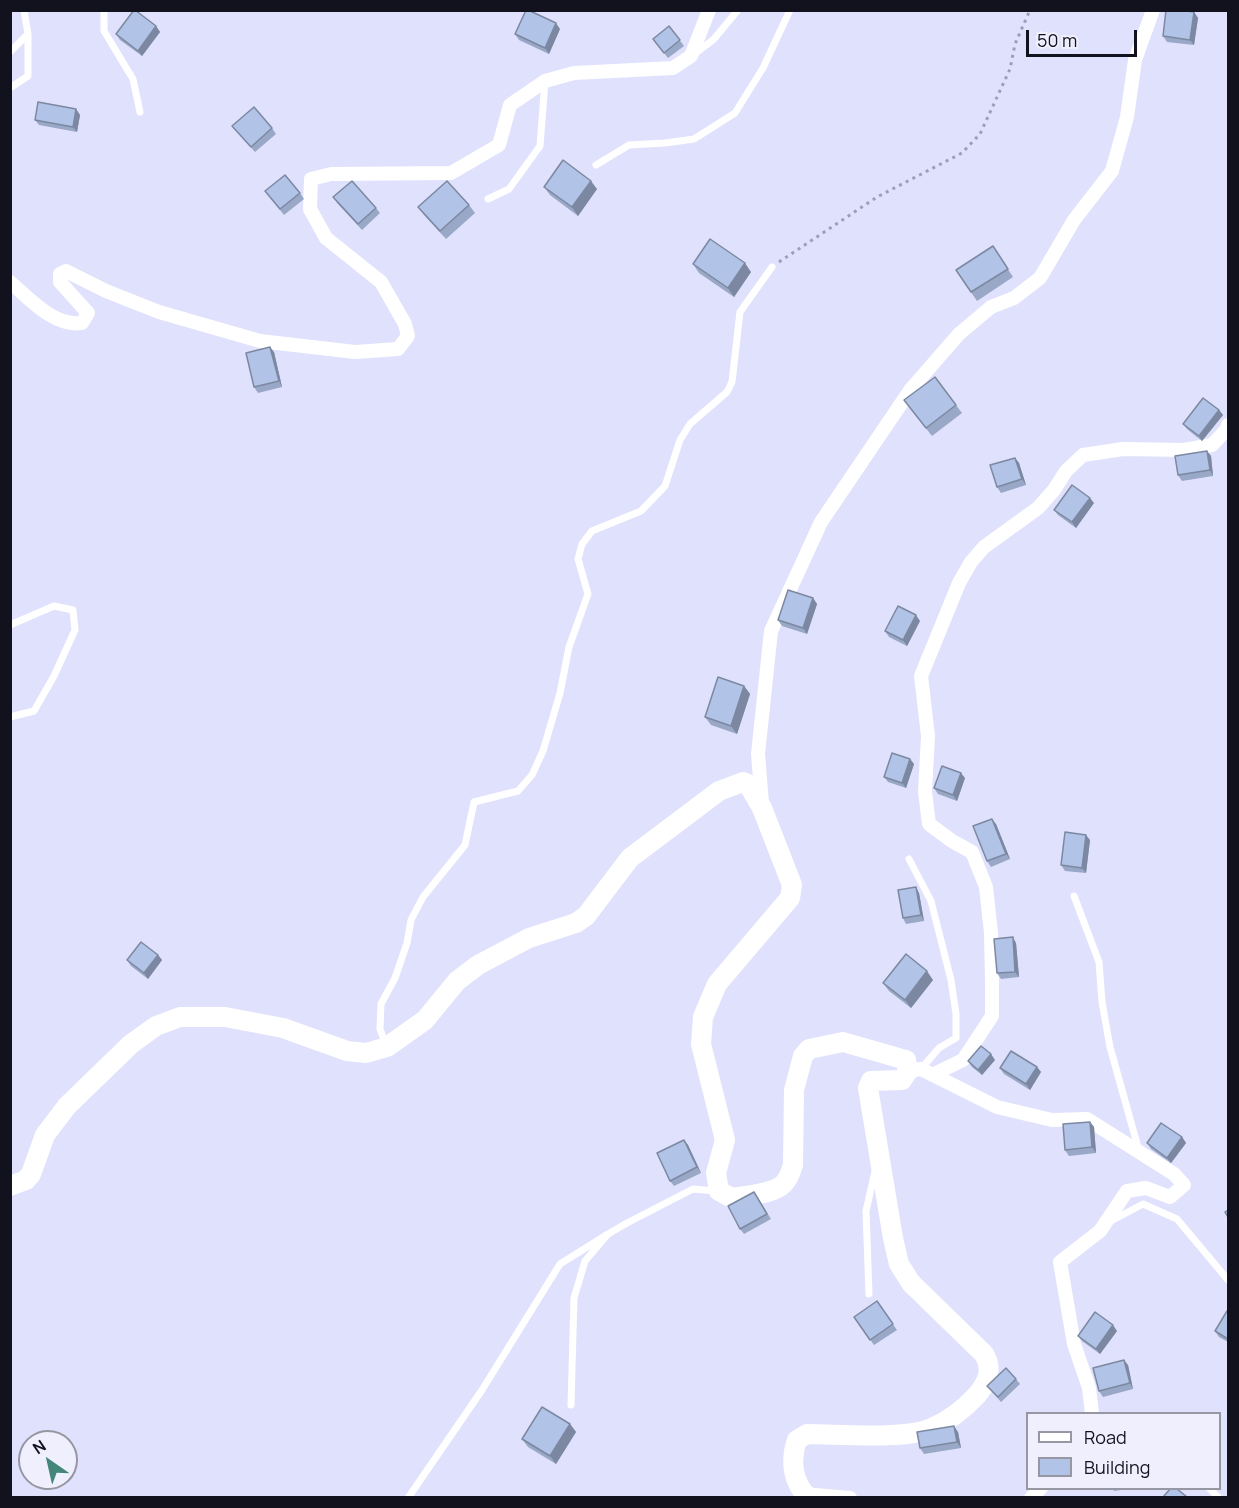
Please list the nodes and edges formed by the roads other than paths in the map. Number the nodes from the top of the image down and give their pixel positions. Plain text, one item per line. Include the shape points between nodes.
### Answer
1 (24, 10) edge
2 (104, 10) edge
3 (709, 10) edge
4 (738, 10) edge
5 (790, 10) edge
6 (1153, 10) edge
7 (28, 34) junction
8 (10, 52) edge
9 (691, 56) junction
10 (545, 81) junction
11 (10, 88) edge
12 (140, 112) dead end
13 (596, 165) dead end
14 (488, 199) dead end
15 (772, 267) road end
16 (10, 282) edge
17 (1228, 425) edge
18 (10, 625) edge
19 (10, 717) edge
20 (762, 808) junction
21 (909, 859) dead end
22 (1074, 896) dead end
23 (387, 1047) junction
24 (920, 1071) junction
25 (1140, 1153) junction
26 (879, 1154) junction
27 (10, 1186) edge
28 (719, 1191) junction
29 (1106, 1224) junction
30 (608, 1234) junction
31 (1228, 1280) edge
32 (869, 1294) dead end
33 (572, 1405) dead end
34 (1092, 1412) edge
35 (807, 1496) edge
36 (408, 1497) edge
37 (850, 1497) edge

1 - 7 lane
2 - 12 lane via 104,31 133,79
3 - 9 street
4 - 9 lane via 714,39
5 - 13 lane via 763,68 735,113 694,139 628,145
6 - 20 street via 1135,60 1127,117 1112,171 1074,220 1040,278 1014,298 991,307 959,334 911,388 821,522 771,631 758,754
7 - 8 lane
7 - 11 lane via 28,76
9 - 10 street via 673,68 574,73
10 - 14 lane via 540,146 509,189
10 - 16 street via 510,105 499,144 451,172 331,174 311,179 310,209 326,238 381,282 405,324 408,336 399,349 355,352 260,341 159,312 66,271 60,274 60,282 88,314 82,322 73,324 45,313
15 - 23 lane via 740,312 732,382 727,392 690,424 665,486 641,511 592,531 582,544 578,559 588,594 569,646 543,751 532,775 518,791 474,802 465,845 423,897 411,920 395,978 381,1004 380,1029
17 - 24 street via 1212,445 1083,455 1038,508 984,547 959,583 921,676 928,736 926,792 929,824 972,852 986,887 992,1016 963,1060
18 - 19 lane via 54,606 73,610 75,630 34,711
20 - 23 street via 743,782 719,791 630,858 586,916 529,938 478,965 457,981 425,1020
20 - 28 street via 792,885 790,898 717,984 703,1017 701,1044 725,1140 716,1173
21 - 24 lane via 930,901 956,1014 956,1038 939,1048
22 - 25 lane via 1099,962 1110,1047
23 - 27 street via 366,1053 347,1051 284,1028 225,1017 180,1017 156,1026 131,1044 67,1106 45,1135 31,1174
24 - 25 street via 997,1107 1052,1120 1087,1119
24 - 26 street via 902,1080 871,1082 868,1088
24 - 28 street via 906,1060 843,1042 809,1049 803,1056 794,1090 790,1174 782,1186 764,1192 732,1198
25 - 29 street via 1174,1174 1184,1185 1170,1197 1146,1188 1127,1191
26 - 32 lane via 866,1211
26 - 35 street via 899,1264 911,1282 984,1354 990,1371 984,1388 968,1405 932,1428 905,1434 807,1434 797,1440 793,1472
28 - 30 lane via 693,1189
29 - 31 lane via 1143,1204 1177,1219
29 - 34 street via 1060,1262 1074,1344 1089,1388
30 - 33 lane via 585,1261 574,1298
30 - 36 lane via 560,1264 482,1390
35 - 37 street

